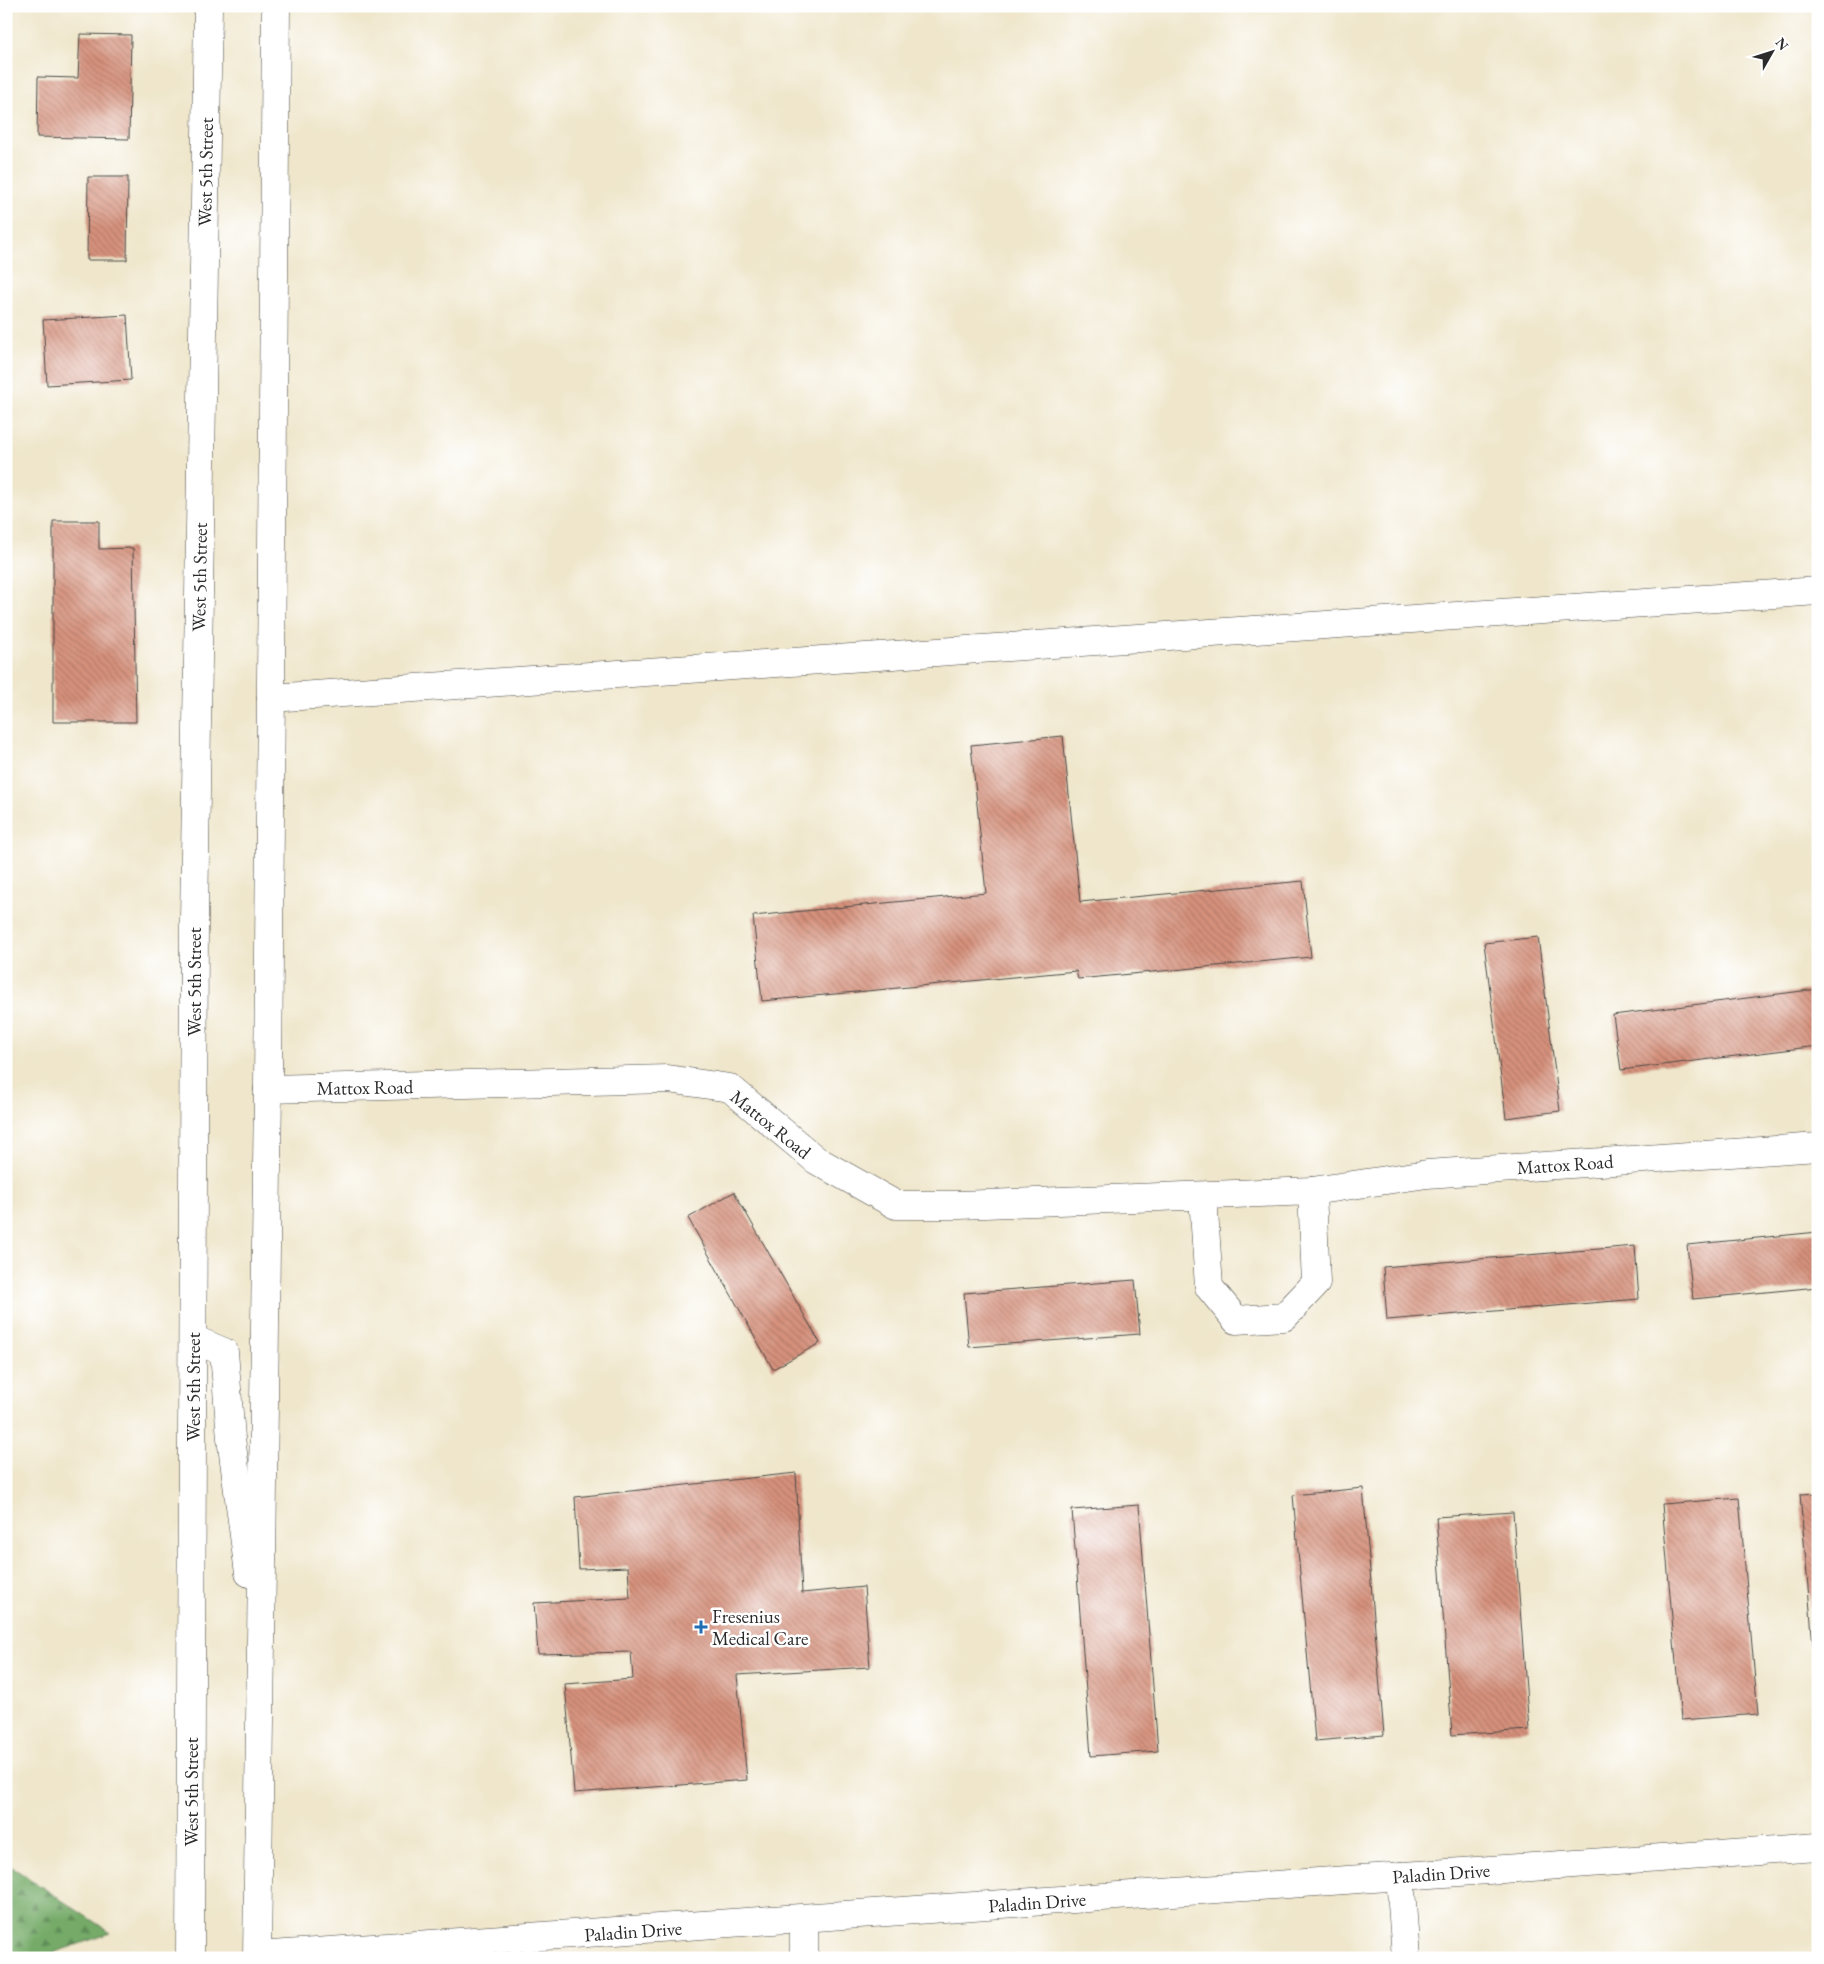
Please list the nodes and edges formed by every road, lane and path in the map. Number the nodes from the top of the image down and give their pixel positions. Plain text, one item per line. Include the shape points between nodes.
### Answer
1 (208, 6) edge
2 (276, 6) edge
3 (1818, 591) edge
4 (271, 698) junction
5 (268, 1089) junction
6 (1818, 1147) edge
7 (1312, 1191) junction
8 (1203, 1196) junction
9 (193, 1339) junction
10 (262, 1666) junction
11 (1818, 1847) edge
12 (1400, 1876) junction
13 (804, 1919) junction
14 (484, 1949) edge
15 (257, 1957) edge
16 (190, 1958) edge
17 (804, 1958) edge
18 (1406, 1958) edge

1 - 9 main road, West 5th Street via 194,922
2 - 4 main road
3 - 4 main road
4 - 5 main road
5 - 8 main road, Mattox Road via 668,1079 730,1088 816,1160 896,1205
5 - 10 main road
6 - 7 main road, Mattox Road via 1427,1174
7 - 8 main road, Mattox Road
7 - 8 main road via 1316,1283 1284,1317 1236,1320 1209,1287
9 - 10 main road via 224,1352 231,1438
9 - 16 main road, West 5th Street
10 - 15 main road
11 - 12 main road, Paladin Drive
12 - 13 main road, Paladin Drive
12 - 18 main road
13 - 14 main road, Paladin Drive
13 - 17 main road
14 - 15 main road, Paladin Drive

